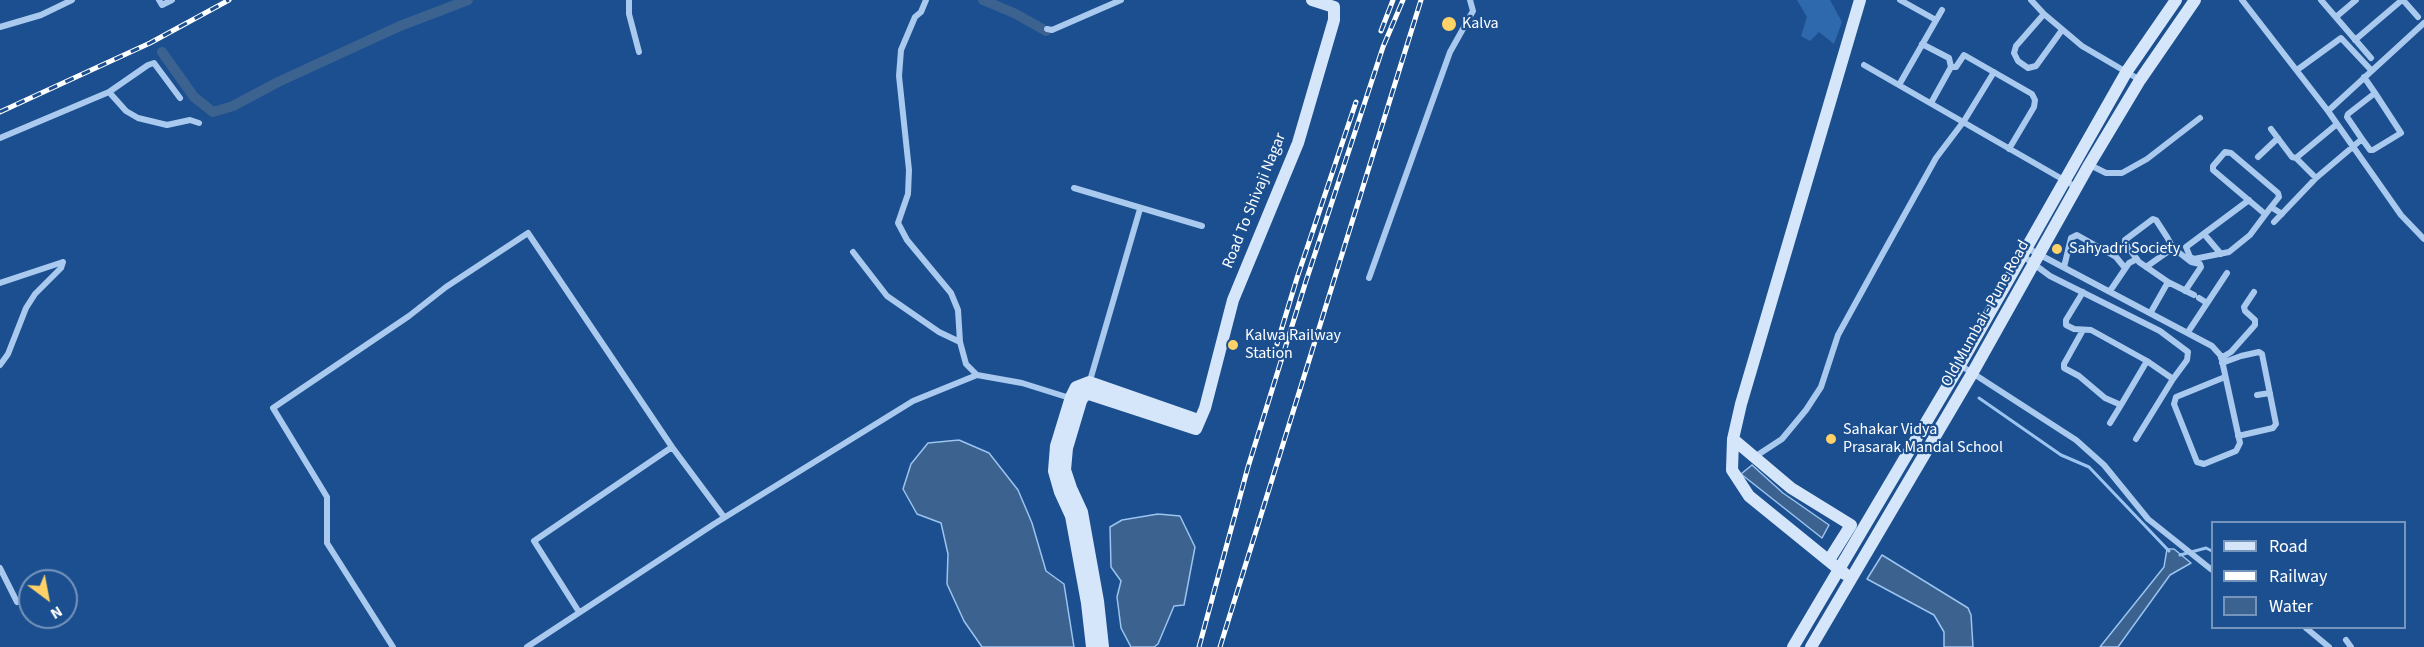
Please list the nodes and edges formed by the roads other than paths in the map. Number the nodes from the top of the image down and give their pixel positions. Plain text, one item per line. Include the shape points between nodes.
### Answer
1 (72, 0) edge
2 (159, 0) edge
3 (172, 0) edge
4 (629, 0) edge
5 (926, 0) edge
6 (1121, 0) edge
7 (1311, 0) edge
8 (1470, 0) edge
9 (1860, 0) edge
10 (1900, 0) edge
11 (2031, 0) edge
12 (2176, 0) edge
13 (2195, 0) edge
14 (2242, 0) edge
15 (2321, 0) edge
16 (2356, 0) edge
17 (2403, 0) edge
18 (1942, 10) dead end
19 (2044, 14) junction
20 (2336, 17) junction
21 (2418, 17) dead end
22 (1936, 20) junction
23 (2161, 22) junction
24 (2424, 23) edge
25 (1, 29) edge
26 (1047, 29) dead end
27 (2174, 29) junction
28 (2062, 30) junction
29 (2355, 39) junction
30 (1922, 44) junction
31 (639, 52) dead end
32 (2371, 58) dead end
33 (1864, 65) dead end
34 (1951, 67) junction
35 (2297, 70) junction
36 (2371, 70) junction
37 (2127, 71) junction
38 (1994, 72) junction
39 (2364, 77) junction
40 (2140, 80) junction
41 (1899, 85) junction
42 (109, 93) junction
43 (2375, 93) junction
44 (180, 98) dead end
45 (1931, 103) junction
46 (2328, 111) junction
47 (2200, 118) dead end
48 (1964, 121) junction
49 (199, 123) dead end
50 (2337, 124) junction
51 (2271, 129) dead end
52 (0, 138) edge
53 (2278, 138) junction
54 (2362, 139) junction
55 (2353, 146) junction
56 (2009, 148) junction
57 (2258, 157) dead end
58 (2296, 158) junction
59 (2084, 162) junction
60 (2316, 177) junction
61 (2065, 181) junction
62 (2076, 187) junction
63 (1074, 188) dead end
64 (2249, 200) junction
65 (2271, 207) junction
66 (1140, 209) junction
67 (2265, 214) junction
68 (2282, 214) junction
69 (2274, 222) dead end
70 (1202, 226) dead end
71 (2204, 234) junction
72 (2424, 239) edge
73 (2173, 248) junction
74 (853, 252) dead end
75 (2025, 252) junction
76 (2221, 254) junction
77 (2137, 259) junction
78 (2036, 260) junction
79 (2064, 267) junction
80 (2146, 267) junction
81 (2125, 268) junction
82 (2227, 273) dead end
83 (1369, 279) dead end
84 (2168, 282) junction
85 (0, 283) edge
86 (2110, 291) junction
87 (2185, 291) junction
88 (2083, 292) junction
89 (2254, 292) dead end
90 (2207, 303) junction
91 (2151, 312) junction
92 (2083, 330) junction
93 (2188, 332) junction
94 (960, 342) junction
95 (2146, 361) junction
96 (2222, 361) junction
97 (0, 364) edge
98 (1960, 365) junction
99 (1973, 372) junction
100 (976, 375) junction
101 (2225, 377) junction
102 (2172, 379) junction
103 (2270, 393) junction
104 (1082, 394) junction
105 (2258, 395) dead end
106 (2121, 405) junction
107 (2110, 423) dead end
108 (2238, 436) junction
109 (1733, 439) junction
110 (2136, 439) dead end
111 (672, 447) junction
112 (1753, 458) junction
113 (724, 517) junction
114 (1869, 519) junction
115 (1851, 525) junction
116 (1829, 560) junction
117 (0, 568) edge
118 (2211, 569) edge
119 (1839, 570) junction
120 (1852, 578) junction
121 (17, 602) dead end
122 (579, 612) junction
123 (2308, 629) edge
124 (2346, 640) dead end
125 (393, 647) edge
126 (526, 647) edge
127 (1092, 647) edge
128 (1103, 647) edge
129 (1793, 647) edge
130 (1811, 647) edge
131 (2329, 647) edge
132 (2350, 647) edge

1 - 25 street
2 - 3 street via 162,5
4 - 31 street
5 - 94 street via 901,50 898,76 909,170 908,194 898,223 907,240 951,293 958,310
6 - 26 street
7 - 104 street, Road To Shivaji Nagar via 1334,7 1334,20 1298,142 1233,300 1205,408 1197,424
8 - 83 street via 1473,11 1450,52
9 - 109 street
10 - 22 street
11 - 19 street
12 - 23 street, Old Mumbai - Pune Road
13 - 27 street, Old Mumbai - Pune Road
14 - 35 street
15 - 20 street
16 - 20 street
17 - 21 street
17 - 29 street
18 - 22 street
19 - 28 street
19 - 28 street via 2016,46 2018,61 2028,68 2036,66
20 - 29 street
22 - 30 street
23 - 27 street
23 - 37 street, Old Mumbai - Pune Road
24 - 36 street
27 - 40 street, Old Mumbai - Pune Road
28 - 37 street
29 - 32 street
30 - 34 street via 1948,58
30 - 41 street
33 - 41 street
34 - 38 street via 1955,68 1966,55
34 - 45 street
35 - 36 street via 2341,38
35 - 46 street
36 - 39 street
37 - 40 street
37 - 59 street, Old Mumbai - Pune Road
38 - 48 street
38 - 56 street via 2032,94 2035,100
39 - 43 street
39 - 46 street
40 - 59 street, Old Mumbai - Pune Road
41 - 45 street
42 - 44 street via 154,63
42 - 49 street via 138,118 167,125 190,120
42 - 52 street
43 - 54 street via 2347,117
43 - 54 street via 2401,133 2373,150
45 - 48 street
46 - 50 street
47 - 59 street via 2122,173 2106,172
48 - 56 street
48 - 112 street via 1936,158 1838,335 1821,387 1782,439
50 - 55 street
50 - 58 street
51 - 53 street
53 - 57 street
53 - 58 street
54 - 55 street
55 - 60 street
55 - 72 street via 2401,215
56 - 61 street
58 - 60 street
59 - 61 street, Old Mumbai - Pune Road
59 - 62 street, Old Mumbai - Pune Road
60 - 68 street
61 - 62 street
61 - 75 street, Old Mumbai - Pune Road
62 - 78 street, Old Mumbai - Pune Road
63 - 66 street
64 - 65 street via 2213,170 2226,151 2279,195
64 - 67 street
64 - 71 street
65 - 67 street
65 - 68 street
66 - 70 street
66 - 104 street
67 - 76 street via 2247,238
68 - 69 street
71 - 76 street
71 - 76 street via 2186,247 2190,257
73 - 77 street via 2153,219 2125,240
73 - 80 street
73 - 87 street via 2202,267
74 - 94 street via 887,296
75 - 78 street
75 - 78 street
75 - 98 street, Old Mumbai - Pune Road
77 - 80 street
77 - 81 street
78 - 79 street
78 - 88 street
78 - 99 street, Old Mumbai - Pune Road
79 - 81 street via 2071,238 2077,235 2116,257
79 - 86 street
80 - 84 street
81 - 86 street
82 - 90 street
84 - 87 street
84 - 91 street
85 - 97 street via 63,262 26,308
86 - 91 street
87 - 90 street
88 - 92 street via 2066,325
88 - 102 street via 2184,347 2187,360
89 - 96 street via 2244,307 2255,325
90 - 93 street
91 - 93 street
92 - 95 street via 2091,330
92 - 106 street via 2064,368 2099,395
93 - 96 street via 2212,346
94 - 100 street via 966,364
95 - 102 street
95 - 106 street
96 - 101 street
96 - 103 street via 2259,352
98 - 99 street
98 - 114 street, Old Mumbai - Pune Road
99 - 118 street via 2090,451 2148,519
99 - 120 street, Old Mumbai - Pune Road
100 - 104 street
100 - 113 street via 913,401
101 - 108 street
101 - 108 street via 2176,397 2174,404 2197,462 2204,464 2236,451
102 - 110 street
103 - 105 street
103 - 108 street via 2276,424
104 - 127 street via 1056,446 1054,471 1071,516
104 - 128 street via 1065,470 1082,512
106 - 107 street
109 - 112 street
109 - 116 street via 1732,470 1740,485
111 - 113 street
111 - 122 street via 534,541
111 - 125 street via 528,233 273,408 327,497 327,543
112 - 115 street via 1791,488
113 - 122 street
114 - 115 street
114 - 119 street, Old Mumbai - Pune Road
115 - 116 street
116 - 119 street
117 - 121 street
119 - 120 street
119 - 129 street, Old Mumbai - Pune Road
120 - 130 street, Old Mumbai - Pune Road
122 - 126 street
123 - 131 street
124 - 132 street

